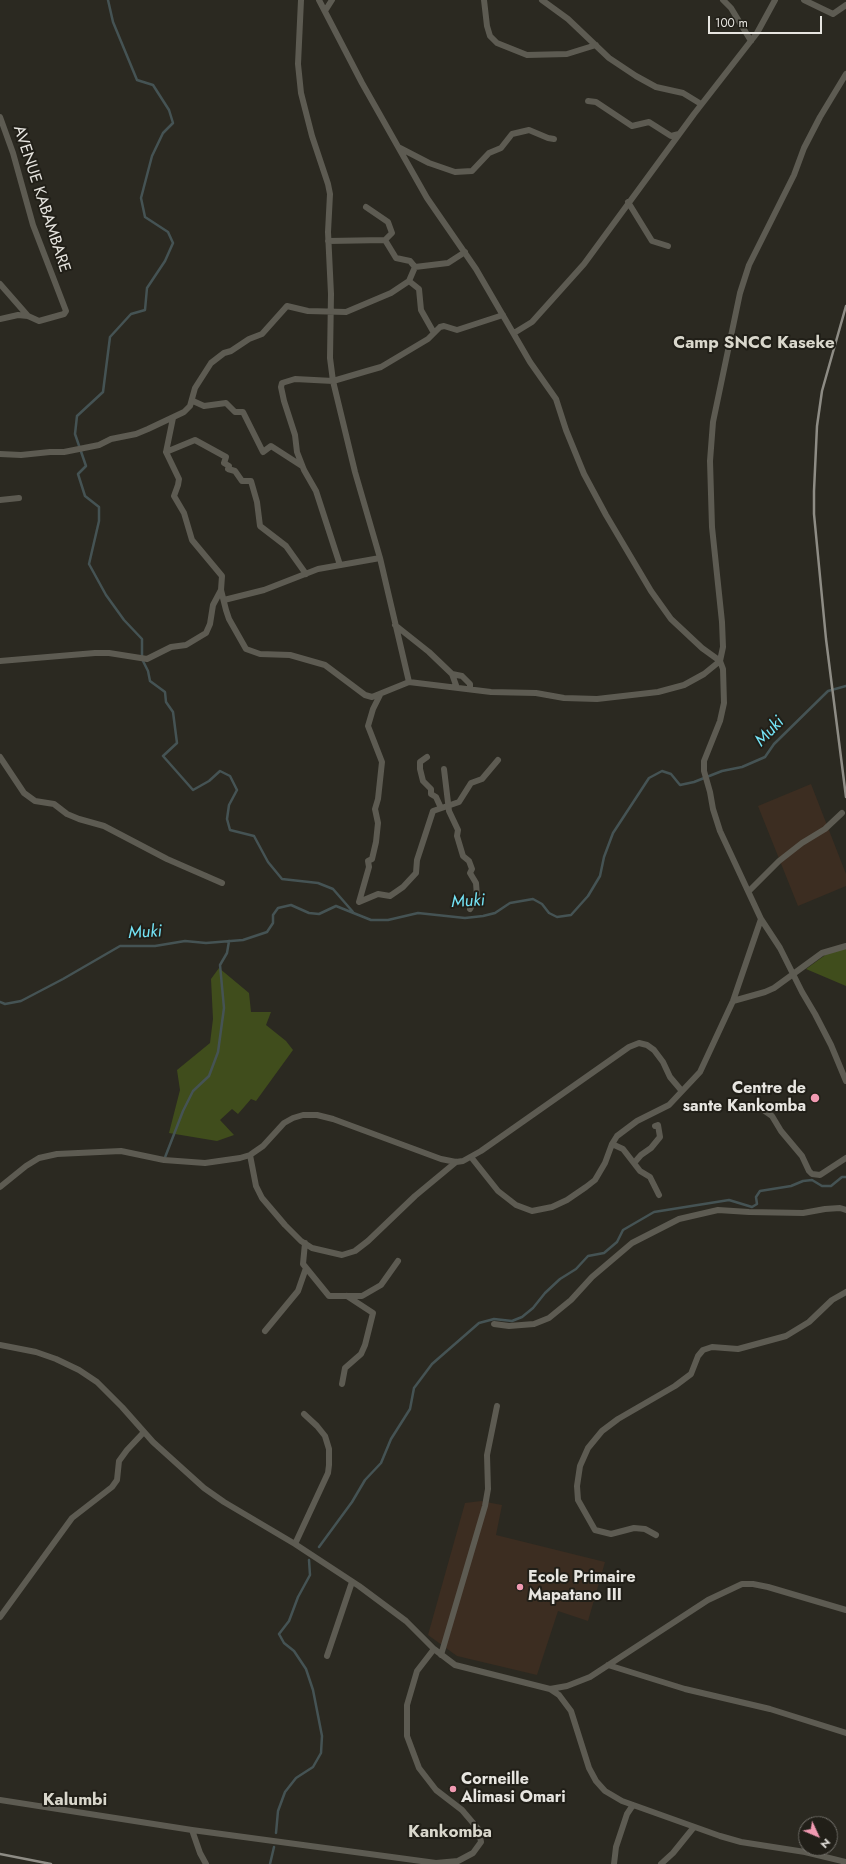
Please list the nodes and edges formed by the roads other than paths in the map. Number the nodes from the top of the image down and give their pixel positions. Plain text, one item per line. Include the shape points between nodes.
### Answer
1 (301, 0) edge
2 (319, 0) edge
3 (332, 0) edge
4 (484, 0) edge
5 (542, 0) edge
6 (723, 0) edge
7 (775, 0) edge
8 (804, 0) edge
9 (846, 5) edge
10 (325, 11) junction
11 (751, 41) junction
12 (596, 45) junction
13 (846, 74) edge
14 (588, 101) dead end
15 (701, 104) junction
16 (0, 117) edge
17 (679, 134) junction
18 (554, 139) dead end
19 (400, 148) junction
20 (628, 202) junction
21 (366, 207) dead end
22 (385, 240) junction
23 (328, 241) junction
24 (668, 246) dead end
25 (465, 252) junction
26 (416, 267) junction
27 (410, 281) junction
28 (0, 284) edge
29 (330, 313) junction
30 (503, 315) junction
31 (28, 316) junction
32 (0, 319) edge
33 (434, 333) junction
34 (514, 333) junction
35 (333, 381) junction
36 (193, 401) junction
37 (173, 418) junction
38 (166, 452) junction
39 (0, 454) edge
40 (302, 466) junction
41 (19, 498) dead end
42 (0, 500) edge
43 (380, 558) junction
44 (340, 564) junction
45 (306, 574) junction
46 (221, 590) junction
47 (224, 600) junction
48 (395, 625) junction
49 (0, 661) edge
50 (720, 661) junction
51 (452, 674) junction
52 (409, 682) junction
53 (457, 688) junction
54 (470, 689) junction
55 (380, 695) junction
56 (0, 757) edge
57 (427, 757) dead end
58 (498, 760) dead end
59 (444, 769) dead end
60 (448, 806) junction
61 (441, 808) junction
62 (842, 813) dead end
63 (222, 882) dead end
64 (749, 890) junction
65 (470, 909) dead end
66 (761, 919) junction
67 (846, 946) edge
68 (792, 973) junction
69 (733, 1001) junction
70 (846, 1081) edge
71 (681, 1090) junction
72 (762, 1109) dead end
73 (655, 1126) dead end
74 (612, 1144) junction
75 (250, 1155) junction
76 (471, 1157) junction
77 (846, 1158) edge
78 (456, 1162) junction
79 (634, 1163) junction
80 (0, 1187) edge
81 (659, 1195) dead end
82 (846, 1210) edge
83 (305, 1243) junction
84 (398, 1262) dead end
85 (306, 1268) junction
86 (846, 1292) edge
87 (347, 1296) junction
88 (494, 1324) dead end
89 (265, 1331) dead end
90 (0, 1346) edge
91 (342, 1384) dead end
92 (498, 1406) dead end
93 (304, 1414) dead end
94 (144, 1432) junction
95 (656, 1535) dead end
96 (295, 1544) junction
97 (352, 1582) junction
98 (846, 1610) edge
99 (0, 1617) edge
100 (434, 1649) junction
101 (441, 1655) junction
102 (327, 1656) dead end
103 (608, 1665) junction
104 (550, 1689) junction
105 (846, 1733) edge
106 (0, 1800) edge
107 (633, 1805) junction
108 (694, 1827) junction
109 (192, 1830) junction
110 (846, 1862) edge
111 (206, 1864) edge
112 (614, 1864) edge
113 (661, 1864) edge

1 - 23 street via 298,64 300,86 329,189
2 - 10 street
3 - 10 street
4 - 12 street via 490,36 497,43 527,55 567,54
5 - 12 street via 562,14
6 - 11 street via 731,8
7 - 11 street
8 - 9 street via 833,14
10 - 19 street via 362,83
11 - 15 street
12 - 15 street via 609,58 656,87 683,93
13 - 50 street via 807,142 794,176 749,265 731,332 713,422 710,461 712,527 722,622 723,647
14 - 17 street via 596,102 632,126 649,122 671,136
15 - 17 street
16 - 31 street, AVENUE KABAMBARE via 33,225 66,311 64,314 44,320
17 - 20 street
18 - 19 street via 529,130 512,134 501,148 490,153 472,171 455,172 429,164
19 - 25 street via 427,198
20 - 24 street via 652,241
20 - 34 street via 574,276 532,322
21 - 22 street via 388,222 392,233
22 - 23 street
22 - 26 street via 396,258 410,261
23 - 29 street
25 - 26 street via 448,263
25 - 30 street
26 - 27 street
27 - 29 street via 366,304 346,312
27 - 33 street via 419,289 421,310
28 - 31 street
29 - 35 street
29 - 36 street via 287,306 262,334 224,353 211,363 195,388
30 - 33 street via 457,330 444,326
30 - 34 street
31 - 32 street via 18,315
33 - 35 street via 381,367
34 - 50 street via 530,362 556,399 584,474 651,591 671,619
35 - 40 street via 295,379 282,383 282,394
35 - 43 street via 355,472
36 - 37 street via 184,412
36 - 40 street via 204,406 226,403 235,412 243,412 263,452 271,446
37 - 38 street
37 - 39 street via 136,434 111,439 99,445 64,452
38 - 45 street via 195,440 226,457 224,463 229,466 228,469 235,471 242,480 251,481 258,502 260,526 286,546
38 - 46 street via 179,479 174,496 184,513 192,540 222,576
40 - 44 street via 316,491
41 - 42 street
43 - 44 street
43 - 48 street
44 - 45 street
45 - 47 street via 264,590
46 - 47 street
46 - 49 street via 213,605 206,633 186,645 171,647 147,659 95,653
47 - 55 street via 229,619 246,649 260,654 290,655 325,665 365,695
48 - 51 street
48 - 52 street
50 - 54 street via 684,685 628,696 564,698 536,693
50 - 64 street via 723,669 724,703 720,721 707,753 704,771 720,831
51 - 53 street
51 - 54 street via 462,676 470,684
52 - 53 street
52 - 55 street
53 - 54 street
55 - 61 street via 368,726 382,762 375,809 378,823 372,858 368,861 370,867 359,902 378,894 390,896 416,873 417,860 433,811
56 - 63 street via 24,793 35,801 54,804 67,814 104,826 167,859
57 - 61 street via 420,762 423,781 431,789 431,794 436,797
58 - 60 street via 482,779 472,783 459,802
59 - 60 street
60 - 61 street
60 - 65 street via 458,830 457,836 463,856 469,861 472,869 470,873 476,883 477,896
62 - 64 street via 825,829 779,861
64 - 66 street
66 - 68 street via 780,948
66 - 69 street
67 - 68 street via 822,953
68 - 69 street via 774,988
68 - 70 street via 831,1045
69 - 71 street via 700,1072
71 - 74 street via 669,1104 637,1121 617,1136
71 - 76 street via 654,1050 639,1043 629,1047
72 - 77 street via 772,1116 812,1174 820,1175
73 - 79 street via 658,1126 660,1137 652,1148
74 - 76 street via 606,1163 595,1180 567,1200 552,1207 532,1211 516,1205 498,1191
74 - 79 street via 623,1149
75 - 78 street via 263,1146 284,1123 303,1115 317,1115
75 - 80 street via 205,1163 164,1160 121,1151 57,1154 39,1158
75 - 83 street via 256,1186 262,1198
76 - 78 street
78 - 83 street via 356,1250 342,1255 318,1250
79 - 81 street via 640,1171 650,1177
82 - 88 street via 825,1209 803,1213 718,1210 679,1220 632,1243 548,1318 534,1324
83 - 85 street via 303,1264
84 - 87 street via 381,1285 362,1296
85 - 87 street via 329,1296
85 - 89 street via 298,1291
86 - 95 street via 832,1300 809,1322 786,1336 738,1349 712,1347 703,1350 691,1374 618,1419 602,1431 588,1448 580,1466 578,1500 595,1530 611,1534 640,1528
87 - 91 street via 373,1313 365,1345 361,1354 345,1368
90 - 94 street via 36,1352 79,1370 105,1388
92 - 101 street via 487,1455 488,1489 485,1506
93 - 96 street via 325,1436 329,1450 329,1465 328,1473
94 - 96 street via 204,1488
94 - 99 street via 119,1461 116,1480 112,1487 72,1518
96 - 97 street
97 - 100 street via 406,1621
97 - 102 street
98 - 103 street via 768,1587 742,1584 708,1600
100 - 101 street
100 - 109 street via 417,1671 407,1705 407,1736 419,1768 436,1790 462,1810 479,1830 481,1842 473,1853 458,1861 436,1863
101 - 104 street via 461,1667
103 - 104 street via 590,1677
103 - 105 street via 685,1689 770,1709
104 - 107 street via 559,1695 571,1711 589,1768 596,1781 605,1791
106 - 109 street
107 - 108 street
107 - 112 street via 627,1814 616,1847
108 - 110 street via 741,1842
108 - 113 street
109 - 111 street

